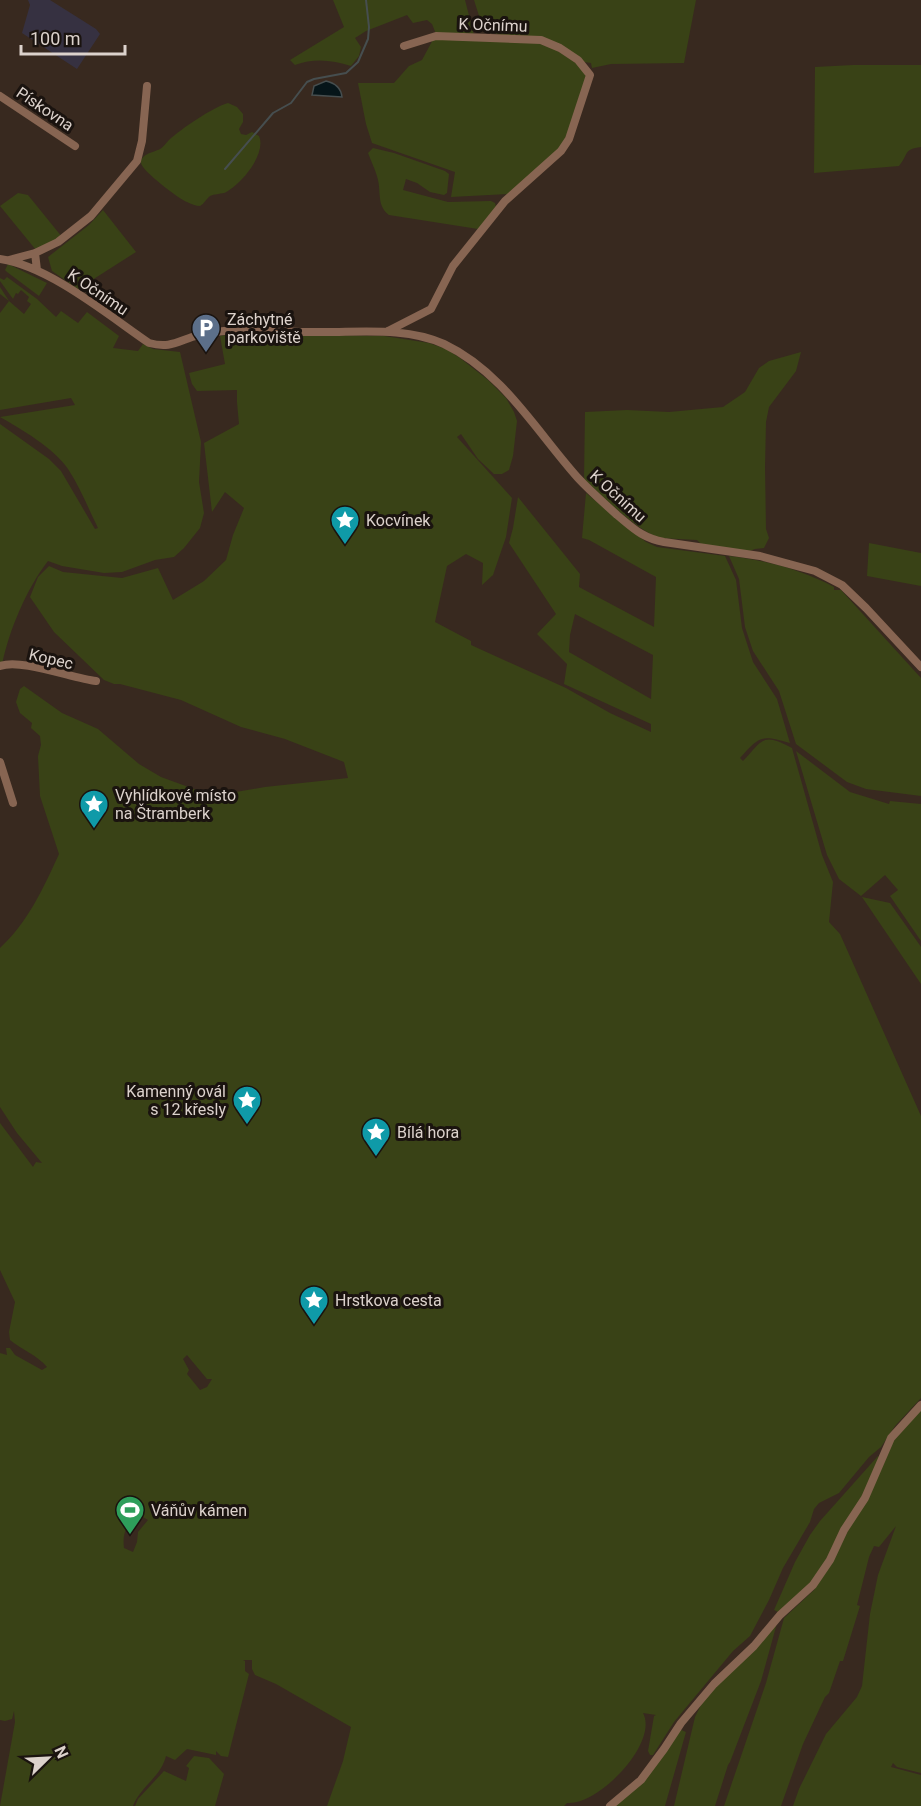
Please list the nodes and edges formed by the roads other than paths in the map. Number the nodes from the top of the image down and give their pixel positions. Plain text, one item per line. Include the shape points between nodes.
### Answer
1 (404, 46) dead end
2 (147, 86) dead end
3 (0, 96) edge
4 (75, 146) dead end
5 (35, 253) junction
6 (4, 259) edge
7 (37, 270) junction
8 (386, 332) junction
9 (0, 666) edge
10 (921, 667) edge
11 (96, 681) dead end
12 (0, 762) edge
13 (13, 803) dead end
14 (921, 1405) edge
15 (610, 1806) edge

1 - 8 street, K Očnímu via 436,36 541,40 578,60 590,75 569,139 561,151 505,201 453,266 431,309
2 - 5 street, K Očnímu via 137,161 91,216 58,242
3 - 4 street, Pískovna
5 - 6 street, K Očnímu
5 - 7 street
6 - 7 street, K Očnímu
7 - 8 street, K Očnímu via 157,345 222,331
8 - 10 street, K Očnímu via 438,341 481,367 533,421 577,477 640,534 664,542 760,556 815,571 842,585
9 - 11 street, Kopec via 41,669
12 - 13 street
14 - 15 street via 891,1438 864,1498 813,1584 714,1684 646,1774

